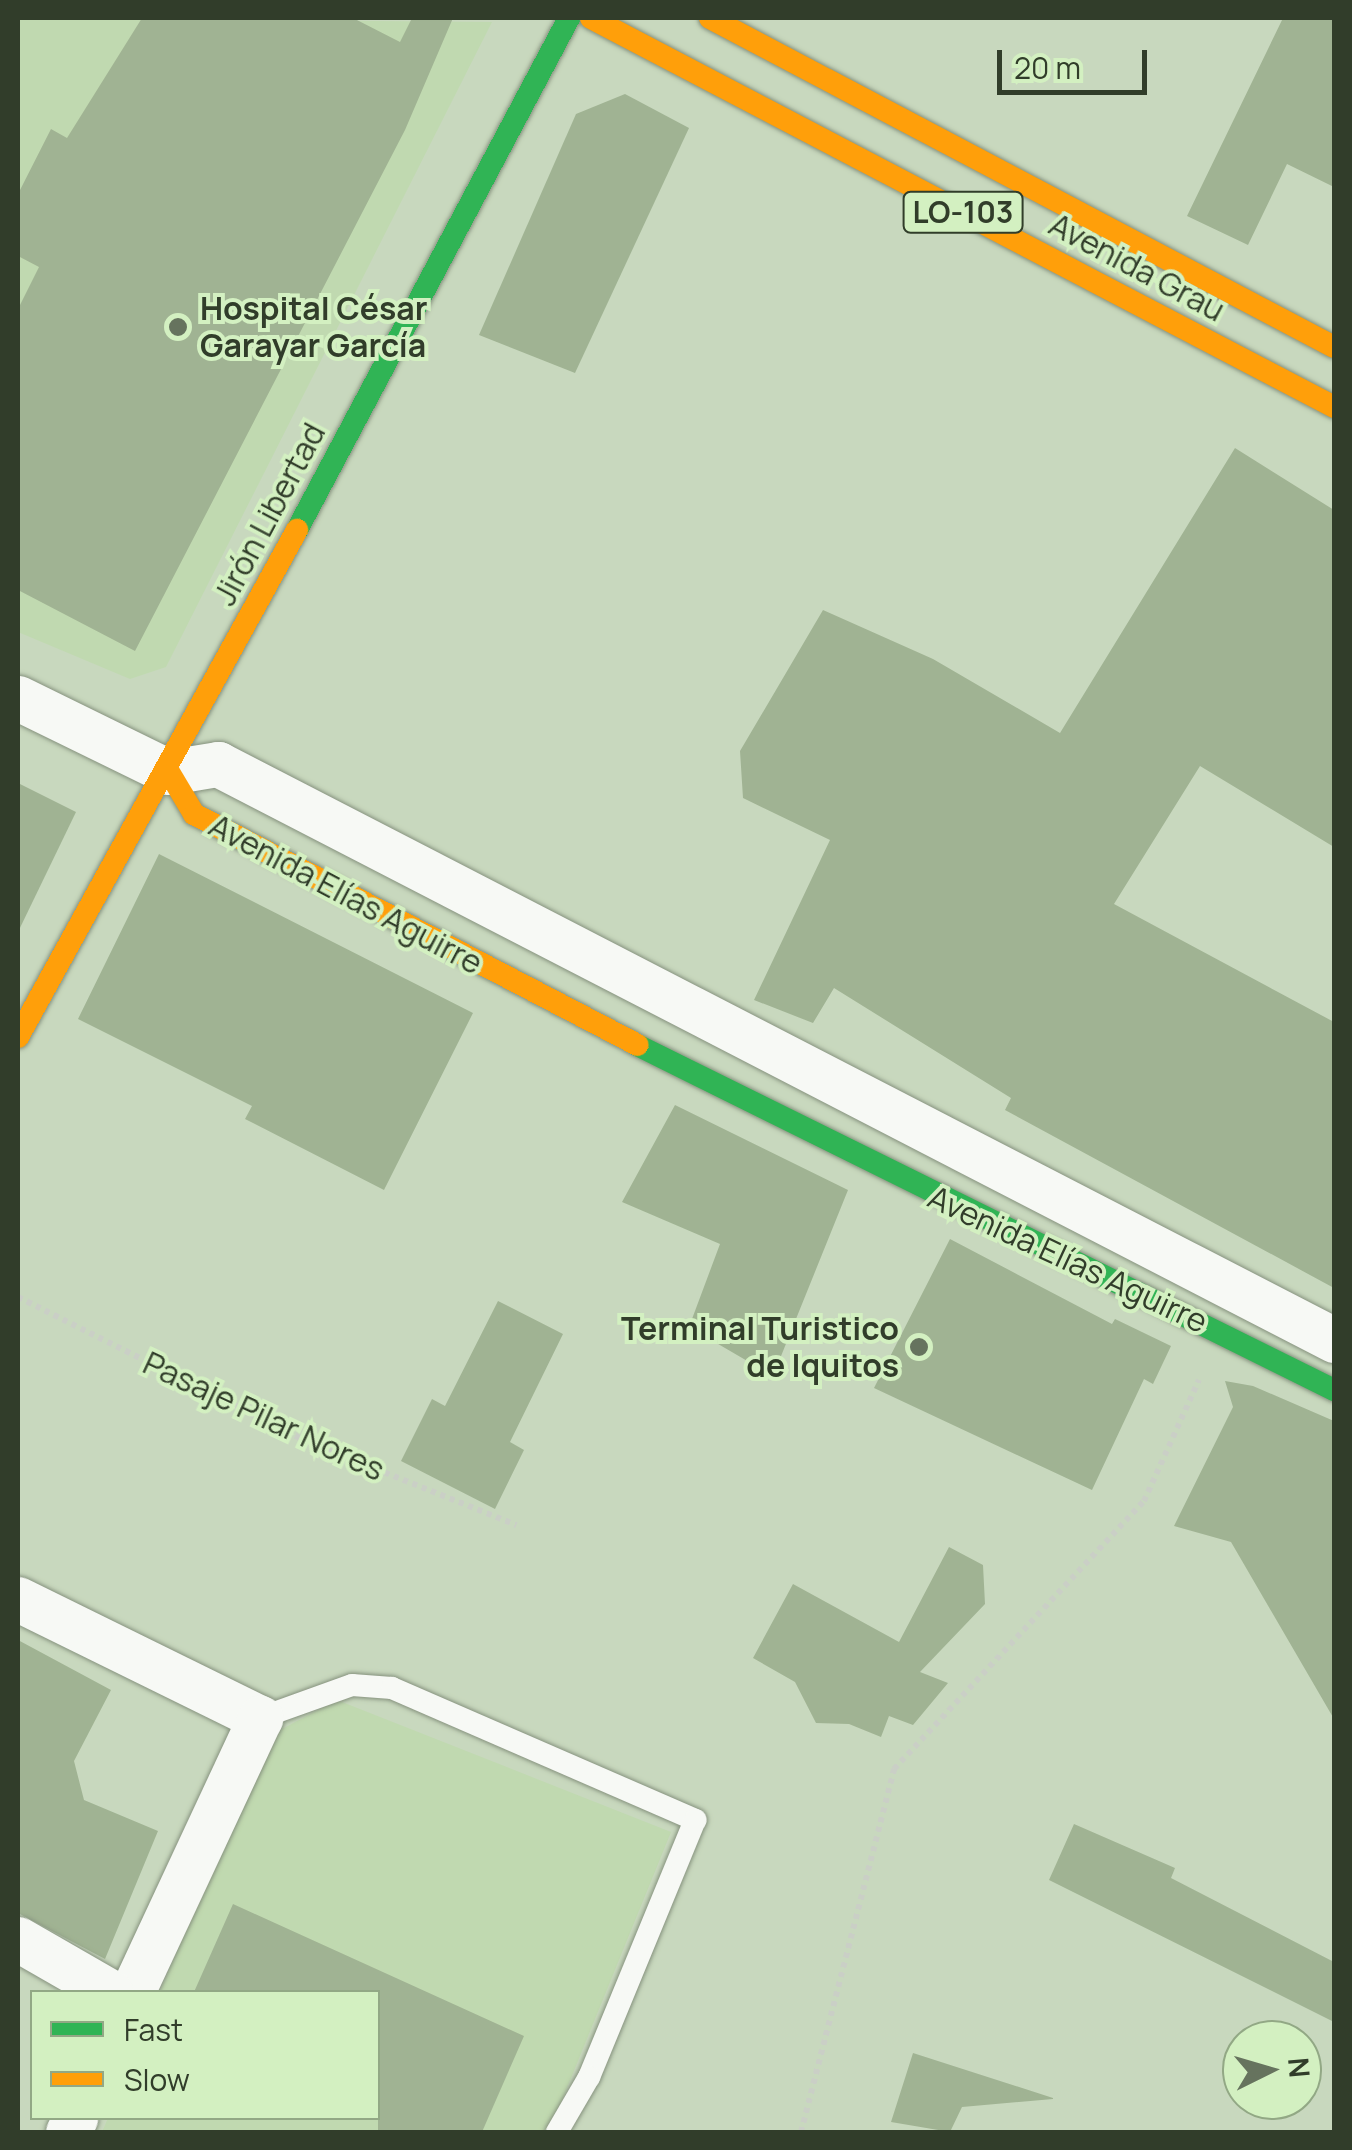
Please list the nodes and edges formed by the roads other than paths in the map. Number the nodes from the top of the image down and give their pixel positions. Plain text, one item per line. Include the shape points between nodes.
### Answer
1 (569, 18) edge
2 (590, 18) edge
3 (710, 18) edge
4 (1334, 347) edge
5 (1331, 398) edge
6 (18, 698) edge
7 (169, 772) junction
8 (18, 1037) edge
9 (973, 1156) junction
10 (950, 1205) junction
11 (1334, 1340) edge
12 (1334, 1390) edge
13 (18, 1599) edge
14 (260, 1718) junction
15 (18, 1940) edge
16 (106, 1990) edge
17 (133, 1990) edge
18 (557, 2132) edge

1 - 7 street, Jirón Libertad
2 - 5 street, Avenida Grau / LO-103
3 - 4 street, Avenida Grau / LO-103
6 - 7 street
7 - 8 street, Jirón Libertad
7 - 9 street, Avenida Elías Aguirre via 218,764
7 - 10 street, Avenida Elías Aguirre via 194,814
9 - 10 street
9 - 11 street, Avenida Elías Aguirre
10 - 12 street, Avenida Elías Aguirre
13 - 14 street
14 - 17 street
14 - 18 lane via 352,1685 392,1688 695,1820 589,2077
15 - 16 street

